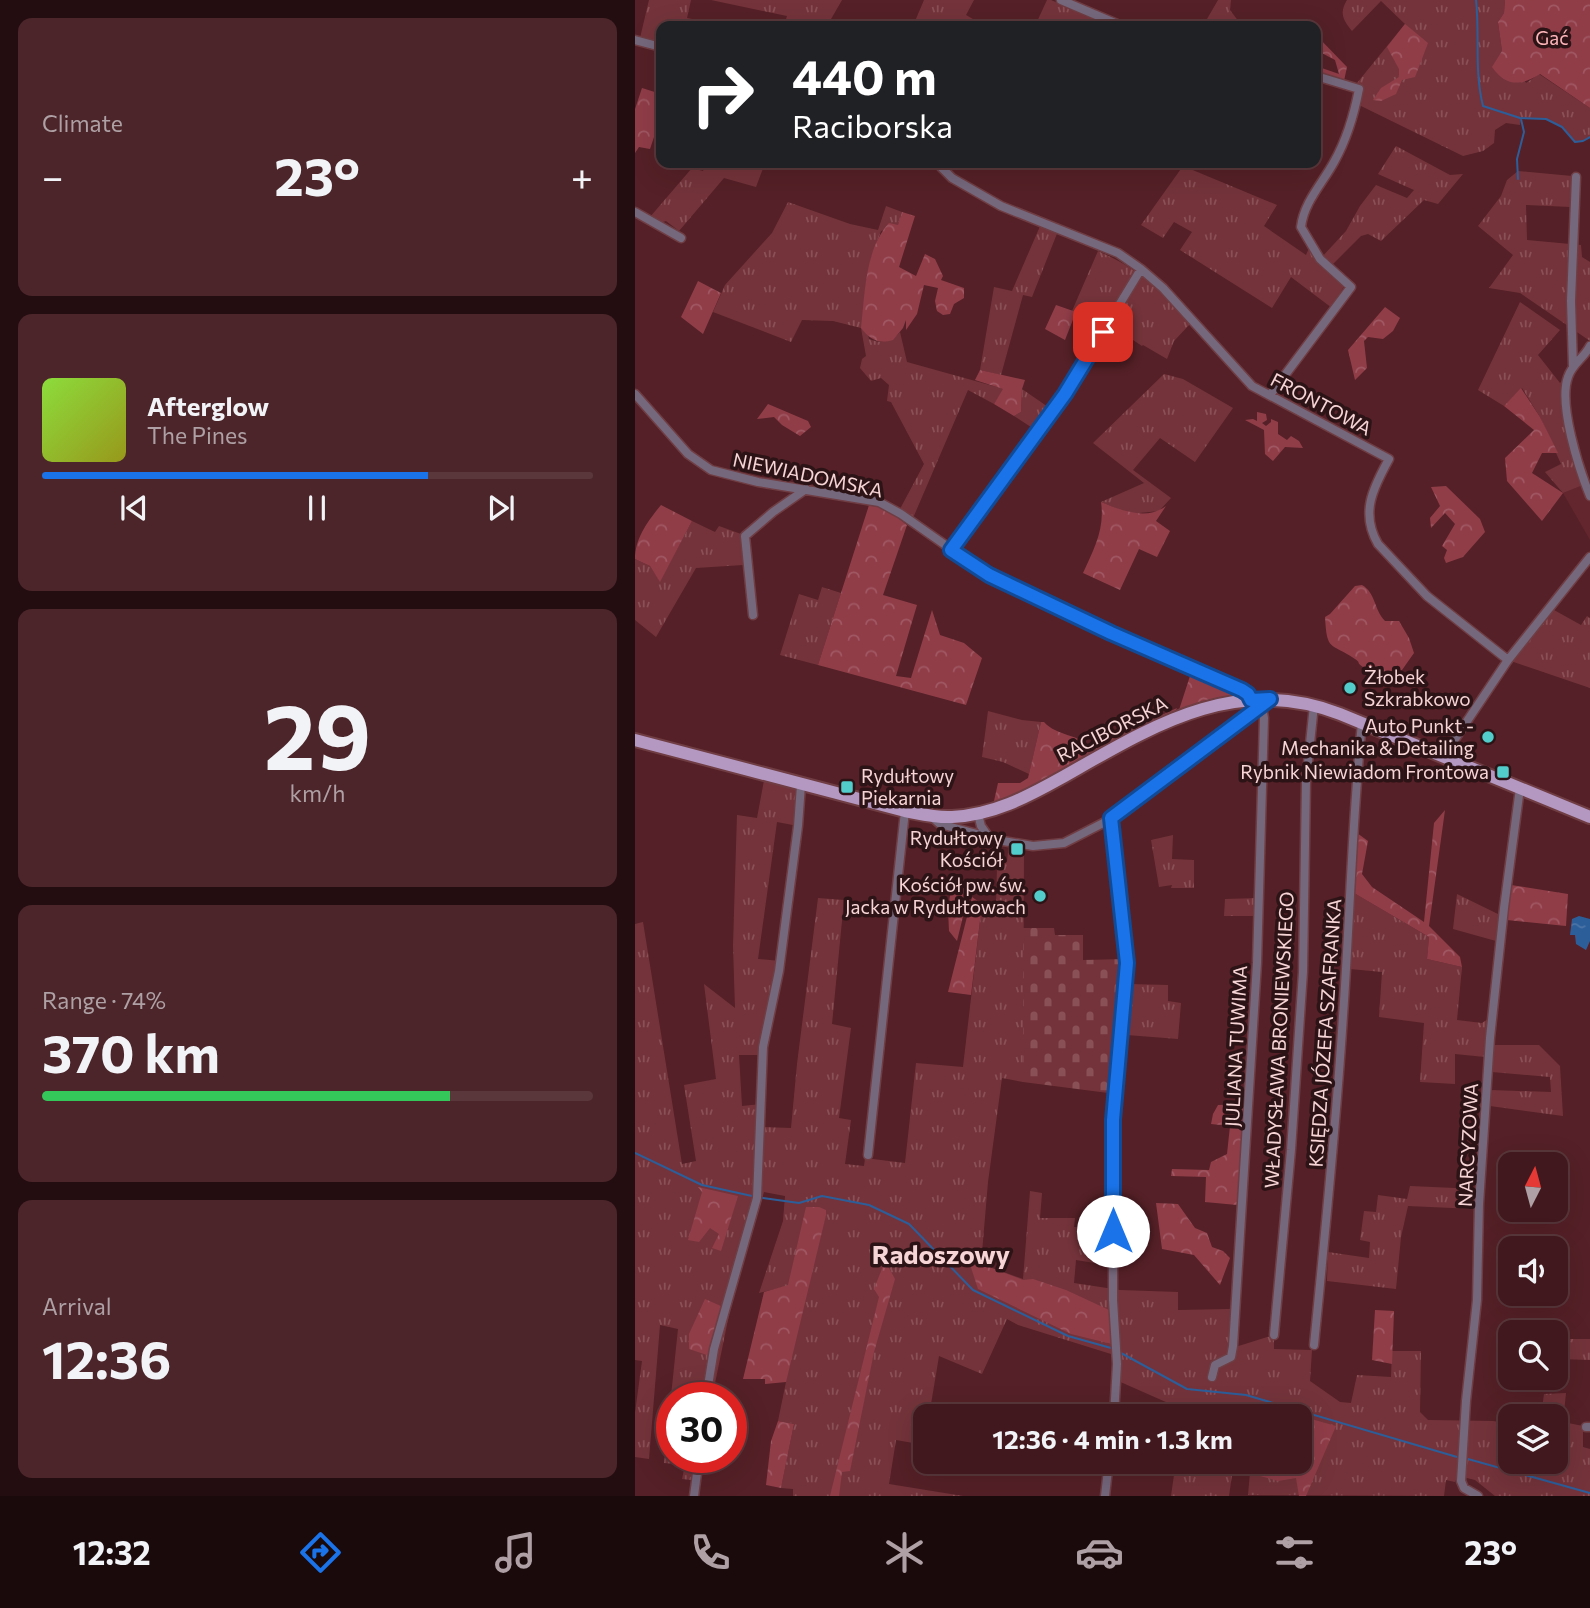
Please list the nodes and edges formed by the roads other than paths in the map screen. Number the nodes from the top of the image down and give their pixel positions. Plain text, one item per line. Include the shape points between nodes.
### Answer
1 (1061, 0) edge
2 (1110, 21) edge
3 (635, 40) edge
4 (656, 46) edge
5 (1321, 78) edge
6 (942, 168) edge
7 (1577, 177) dead end
8 (635, 212) edge
9 (681, 238) dead end
10 (1141, 269) junction
11 (1590, 346) edge
12 (1573, 367) junction
13 (635, 394) edge
14 (1270, 395) junction
15 (806, 489) junction
16 (1590, 496) edge
17 (951, 550) junction
18 (1590, 558) edge
19 (753, 615) dead end
20 (1508, 660) junction
21 (1261, 702) junction
22 (1314, 705) junction
23 (1362, 723) junction
24 (635, 740) edge
25 (1445, 753) junction
26 (801, 785) junction
27 (1520, 788) junction
28 (905, 811) junction
29 (978, 814) junction
30 (932, 816) junction
31 (1590, 817) edge
32 (1111, 818) junction
33 (989, 836) junction
34 (868, 1155) dead end
35 (1274, 1335) dead end
36 (1314, 1345) dead end
37 (1212, 1377) dead end
38 (709, 1382) edge
39 (1115, 1404) edge
40 (697, 1473) edge
41 (1108, 1474) edge
42 (694, 1496) edge
43 (1105, 1496) edge
44 (1478, 1496) edge

1 - 2 street
3 - 4 street
5 - 14 street via 1359,89 1350,130 1306,205 1301,227 1319,259 1351,287
6 - 10 street, FRONTOWA via 1001,206 1118,253
7 - 12 street
8 - 9 street
10 - 14 street, FRONTOWA via 1252,386
10 - 17 street via 1065,394
11 - 12 street
12 - 16 street via 1565,401
13 - 15 street, NIEWIADOMSKA via 700,463 719,472
14 - 20 street, FRONTOWA via 1389,459 1368,509 1378,544 1427,596
15 - 17 street, NIEWIADOMSKA via 879,502
15 - 19 street via 745,536
17 - 21 street, NIEWIADOMSKA via 989,575
18 - 20 street
20 - 25 street
21 - 22 main road, RACIBORSKA
21 - 29 main road, RACIBORSKA via 1220,704 1188,712 1024,799
21 - 32 street, RACIBORSKA
21 - 37 street, JULIANA TUWIMA via 1257,963 1233,1346 1231,1357 1215,1365
22 - 23 main road, RACIBORSKA
22 - 35 street, WŁADYSŁAWA BRONIEWSKIEGO via 1306,782 1303,972
23 - 25 main road, RACIBORSKA
23 - 36 street, KSIĘDZA JÓZEFA SZAFRANKA via 1337,1100
24 - 26 main road, RACIBORSKA
25 - 27 main road, RACIBORSKA
26 - 28 main road, RACIBORSKA
26 - 38 street via 779,971 763,1047 757,1198
27 - 31 main road, RACIBORSKA
27 - 44 street, NARCYZOWA via 1490,1038 1477,1300 1461,1484
28 - 30 main road, RACIBORSKA
28 - 34 street
29 - 30 main road, RACIBORSKA
29 - 33 street
30 - 33 street, RACIBORSKA via 940,824
32 - 33 street, RACIBORSKA via 1064,843 1033,846
32 - 39 street via 1127,963 1113,1120
40 - 42 street
41 - 43 street

